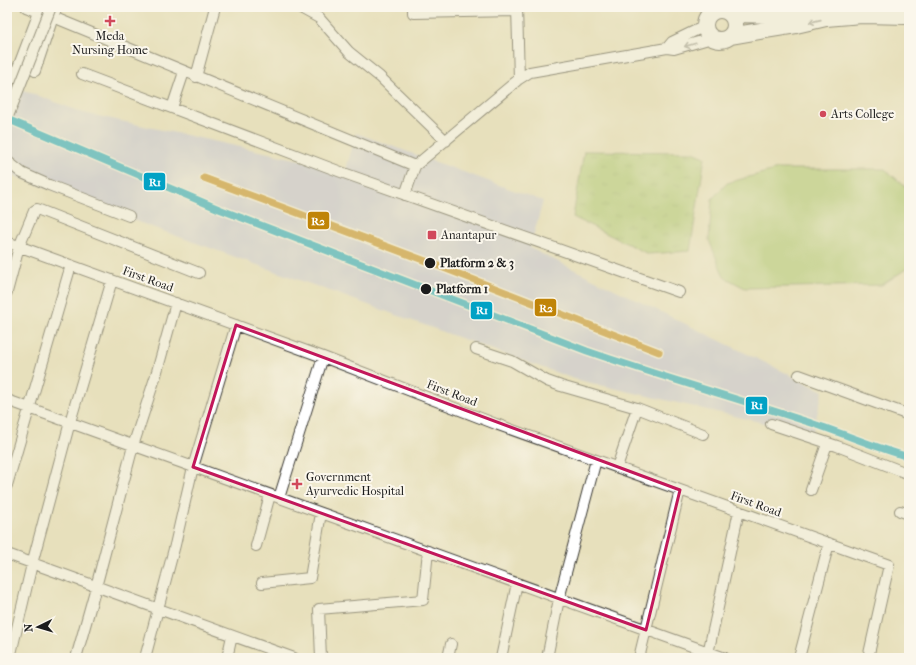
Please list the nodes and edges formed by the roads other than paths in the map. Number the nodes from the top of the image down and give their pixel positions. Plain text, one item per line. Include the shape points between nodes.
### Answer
1 (26, 7) edge
2 (51, 7) edge
3 (57, 7) edge
4 (215, 7) edge
5 (299, 7) edge
6 (413, 7) edge
7 (821, 7) edge
8 (517, 9) edge
9 (40, 10) edge
10 (909, 16) edge
11 (53, 17) junction
12 (714, 17) edge
13 (730, 36) junction
14 (667, 48) junction
15 (35, 71) dead end
16 (184, 72) junction
17 (82, 74) dead end
18 (7, 75) edge
19 (196, 77) junction
20 (519, 79) junction
21 (172, 108) junction
22 (7, 120) edge
23 (446, 141) junction
24 (7, 161) edge
25 (415, 166) junction
26 (405, 195) junction
27 (129, 216) dead end
28 (7, 242) edge
29 (19, 247) junction
30 (71, 265) junction
31 (199, 273) dead end
32 (112, 280) junction
33 (7, 292) edge
34 (679, 292) dead end
35 (176, 303) junction
36 (236, 325) junction
37 (476, 349) dead end
38 (323, 357) junction
39 (799, 375) dead end
40 (7, 400) edge
41 (29, 408) junction
42 (637, 408) junction
43 (909, 415) edge
44 (70, 422) junction
45 (771, 424) dead end
46 (703, 434) dead end
47 (827, 444) junction
48 (133, 446) junction
49 (596, 460) junction
50 (193, 467) junction
51 (617, 467) junction
52 (909, 474) edge
53 (7, 485) edge
54 (680, 490) junction
55 (811, 490) dead end
56 (275, 496) junction
57 (740, 511) junction
58 (321, 513) junction
59 (829, 544) junction
60 (256, 546) dead end
61 (428, 551) junction
62 (7, 554) edge
63 (32, 564) junction
64 (262, 583) dead end
65 (517, 583) junction
66 (96, 588) junction
67 (559, 599) junction
68 (158, 608) junction
69 (646, 630) junction
70 (232, 636) junction
71 (451, 644) dead end
72 (708, 655) edge
73 (10, 658) edge
74 (76, 658) edge
75 (145, 658) edge
76 (227, 658) edge
77 (291, 658) edge
78 (321, 658) edge
79 (448, 658) edge
80 (501, 658) edge
81 (547, 658) edge
82 (639, 658) edge
83 (725, 658) edge
84 (799, 658) edge
85 (868, 658) edge

1 - 9 street
2 - 22 street, bridge
3 - 11 street
4 - 19 street
5 - 23 street via 319,18 349,52 380,77
6 - 8 street via 413,13
7 - 12 highway via 775,15
8 - 20 street
9 - 11 street
9 - 18 street via 14,78
10 -> 13 highway via 862,15 826,18
11 - 15 street
11 - 16 street
12 - 13 highway via 722,40
12 - 13 highway via 734,23
12 - 14 street via 672,42
12 -> 14 street via 674,49
14 - 20 street via 530,72
16 - 19 street
16 - 21 street
17 - 21 street
19 - 25 street
20 - 23 street
21 - 26 street
23 - 25 street
24 - 27 street via 22,173
25 - 26 street
26 - 34 street
28 - 29 street, First Road
29 - 30 street, First Road
29 - 31 street via 37,209
29 - 33 street
30 - 32 street, First Road
30 - 41 street
32 - 35 street, First Road
32 - 44 street
35 - 36 street, First Road
35 - 48 street
36 - 38 street, First Road
36 - 50 street
37 - 42 street via 517,363 547,381
38 - 49 street, First Road
38 - 56 street
39 - 43 street
40 - 41 street
41 - 44 street
41 - 53 street
42 - 46 street
42 - 51 street
44 - 48 street
44 - 63 street
45 - 47 street
47 - 52 street
47 - 55 street
48 - 50 street
48 - 66 street
49 - 51 street, First Road
49 - 67 street
50 - 56 street
50 - 68 street via 176,546
51 - 54 street, First Road
54 - 57 street, First Road
54 - 69 street
56 - 58 street
56 - 60 street
57 - 59 street, First Road
57 - 72 street
58 - 61 street
58 - 64 street via 310,578
59 - 84 street
59 - 85 street, First Road via 889,565
61 - 65 street
61 - 78 street via 423,600 319,610
62 - 63 street
63 - 66 street
63 - 73 street
65 - 67 street
65 - 80 street
66 - 68 street
66 - 74 street
67 - 69 street
67 - 81 street
68 - 70 street
68 - 75 street
69 - 72 street
69 - 82 street
70 - 76 street
70 - 77 street
71 - 79 street
72 - 83 street

